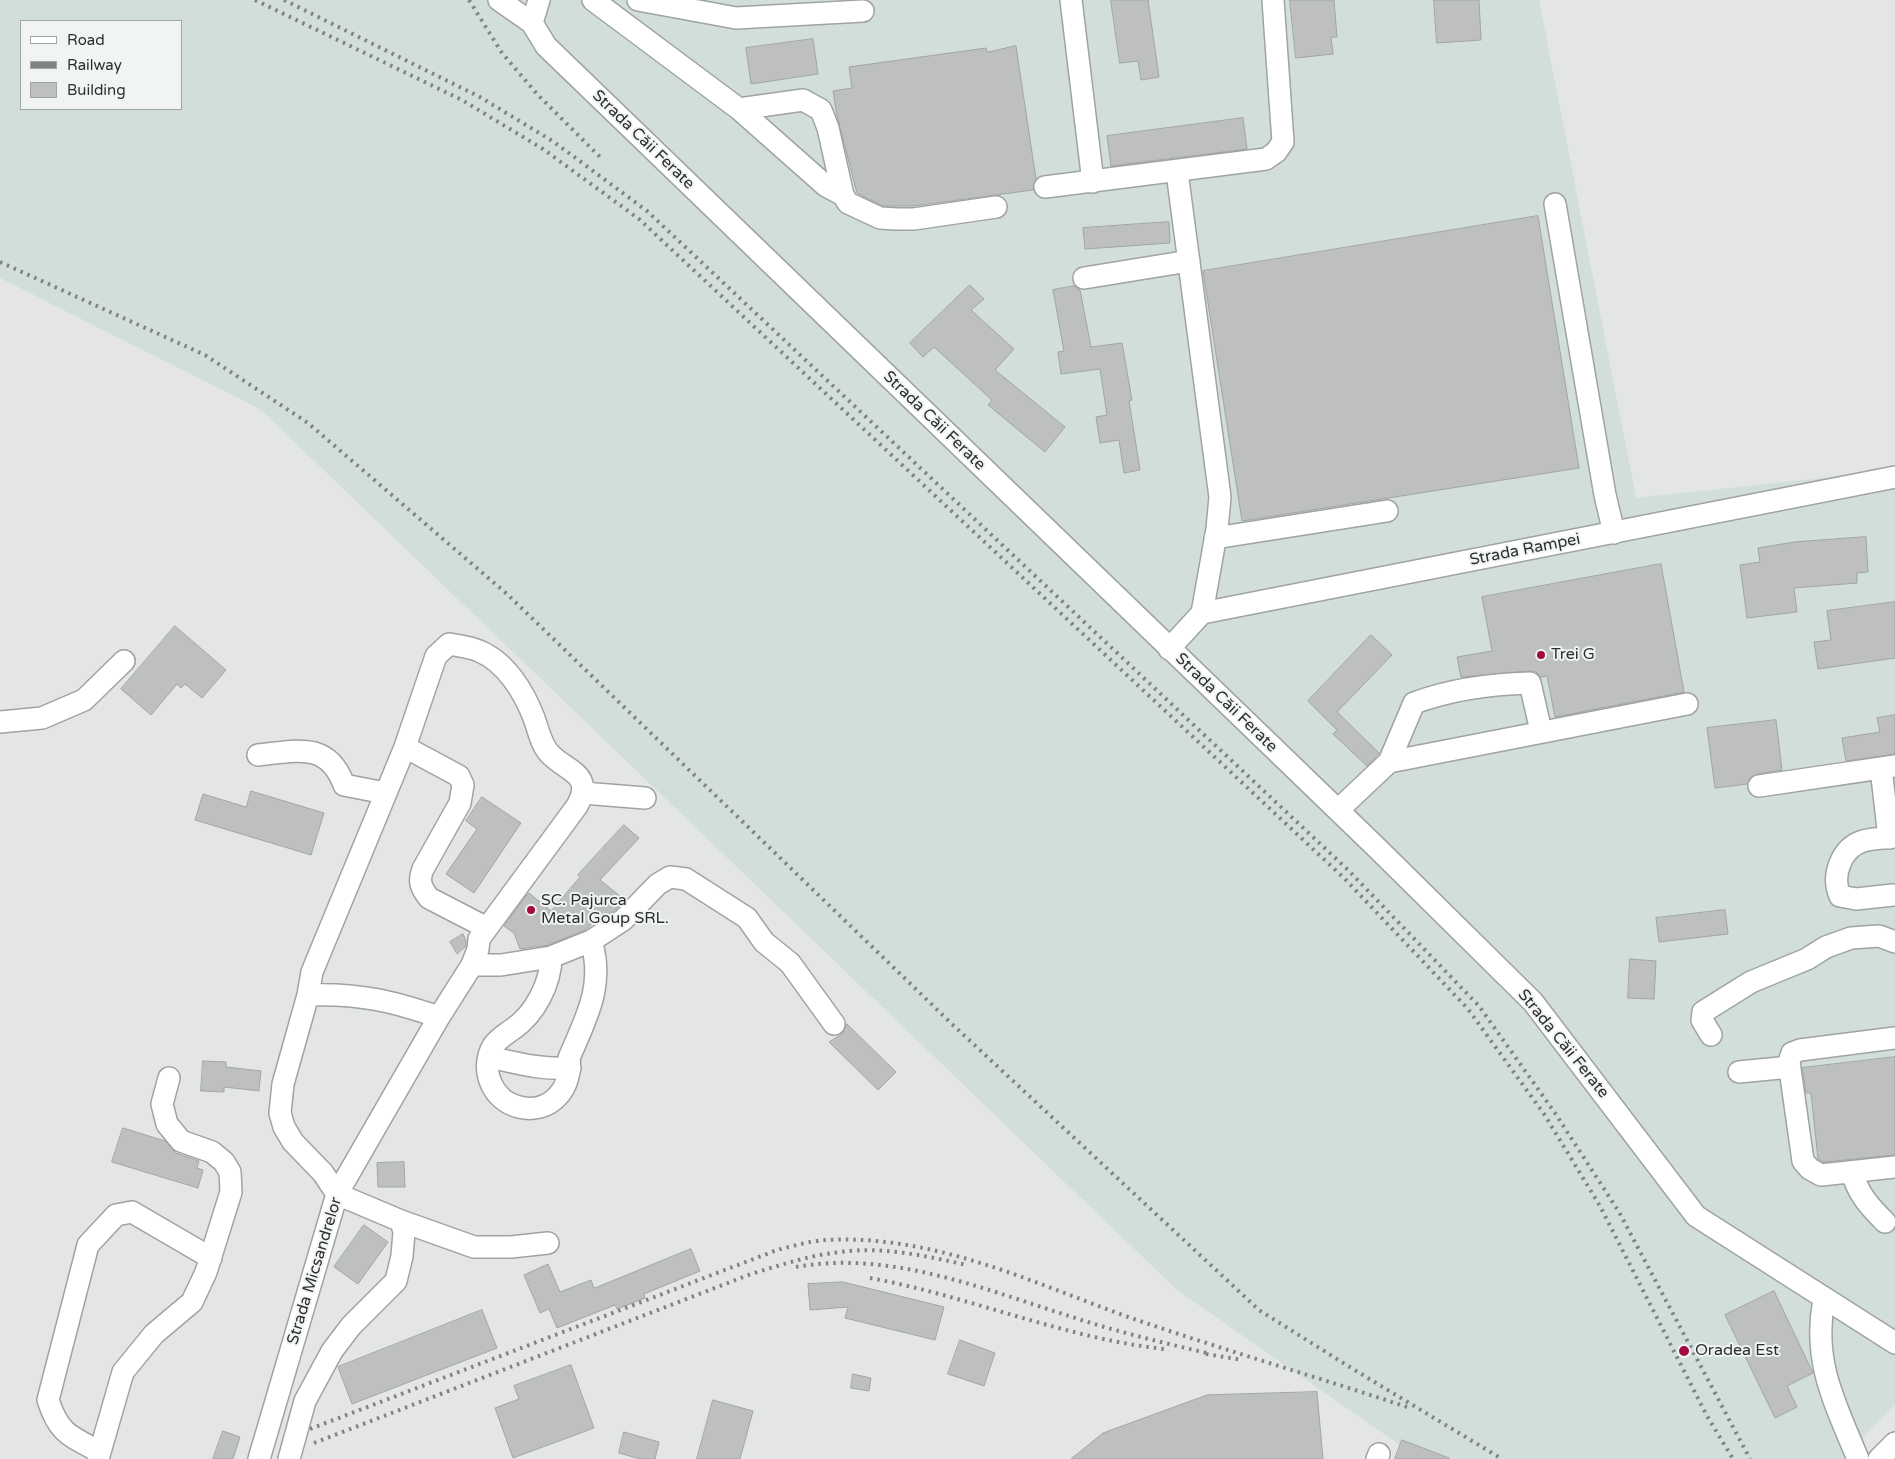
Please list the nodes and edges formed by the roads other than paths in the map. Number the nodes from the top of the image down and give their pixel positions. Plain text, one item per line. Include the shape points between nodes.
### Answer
1 (500, 0) edge
2 (539, 0) edge
3 (638, 0) edge
4 (1071, 0) edge
5 (1273, 0) edge
6 (603, 2) edge
7 (863, 11) dead end
8 (532, 23) junction
9 (739, 109) junction
10 (1177, 172) junction
11 (1093, 182) junction
12 (1045, 187) dead end
13 (843, 195) junction
14 (1555, 204) dead end
15 (996, 206) dead end
16 (1189, 261) junction
17 (1084, 278) dead end
18 (1895, 477) edge
19 (1387, 511) dead end
20 (1614, 533) junction
21 (1215, 538) junction
22 (1202, 614) junction
23 (1169, 649) junction
24 (124, 661) dead end
25 (1687, 704) dead end
26 (0, 722) edge
27 (1541, 731) junction
28 (405, 747) junction
29 (258, 755) dead end
30 (1389, 762) junction
31 (1888, 767) edge
32 (1759, 786) dead end
33 (385, 793) junction
34 (583, 793) junction
35 (645, 798) dead end
36 (1338, 810) junction
37 (1892, 837) edge
38 (1893, 895) dead end
39 (487, 928) junction
40 (591, 942) junction
41 (1895, 942) edge
42 (551, 957) junction
43 (472, 965) junction
44 (308, 995) junction
45 (439, 1017) junction
46 (834, 1024) dead end
47 (1711, 1036) dead end
48 (1895, 1038) edge
49 (489, 1057) junction
50 (570, 1068) junction
51 (1790, 1068) junction
52 (1739, 1072) dead end
53 (169, 1078) dead end
54 (1895, 1167) edge
55 (1852, 1172) junction
56 (337, 1194) junction
57 (401, 1221) junction
58 (1885, 1222) dead end
59 (548, 1243) dead end
60 (211, 1258) junction
61 (1824, 1299) junction
62 (1895, 1343) edge
63 (1895, 1443) edge
64 (99, 1456) edge
65 (260, 1459) edge
66 (289, 1459) edge
67 (1858, 1459) edge
68 (1880, 1459) edge

1 - 8 street
2 - 8 street
3 - 7 street via 736,18
4 - 11 street
5 - 10 street via 1283,142 1266,159
6 - 9 street
8 - 23 street, Strada Căii Ferate via 554,53
9 - 13 street via 826,186
9 - 13 street via 803,100 821,110
10 - 11 street
10 - 16 street
11 - 12 street
13 - 15 street via 848,203 869,214 897,220
14 - 20 street
16 - 17 street
16 - 21 street via 1220,497
18 - 20 street, Strada Rampei
19 - 21 street
20 - 22 street, Strada Rampei
21 - 22 street
22 - 23 street
23 - 36 street, Strada Căii Ferate
24 - 26 street via 84,700 42,718
25 - 27 street
27 - 30 street
27 - 30 street via 1530,683 1482,685 1414,703
28 - 33 street
28 - 34 street via 436,656 449,644 479,650 512,677 527,702 549,753 577,773
28 - 39 street via 459,776 463,786 460,803 423,869 420,878 423,891 429,898
29 - 33 street via 312,751 334,764 344,785
30 - 36 street
31 - 32 street
31 - 37 street
33 - 44 street via 312,972
34 - 35 street
34 - 39 street, Strada Micsandrelor via 577,806
36 - 61 street, Strada Căii Ferate via 1533,1002 1696,1216
37 - 38 street via 1863,841 1847,850 1838,868 1836,887 1840,896 1856,899
39 - 43 street, Strada Micsandrelor via 479,939
40 - 42 street
40 - 46 street via 622,920 658,884 670,877 686,879 747,918 764,942 790,963
40 - 50 street via 598,975 594,995 569,1058
41 - 47 street via 1879,936 1851,938 1751,982 1703,1012 1702,1020
42 - 43 street via 501,965
42 - 49 street via 548,983 538,1000 514,1029 498,1040
43 - 45 street, Strada Micsandrelor
44 - 45 street via 370,997
44 - 56 street via 283,1084 280,1113 293,1142 323,1173
45 - 56 street, Strada Micsandrelor
48 - 51 street via 1800,1050 1792,1054
49 - 50 street via 528,1067
49 - 50 street via 487,1067 492,1086 505,1101 523,1108 543,1106 559,1095 569,1078
51 - 52 street
51 - 55 street via 1803,1161 1820,1175
53 - 60 street via 162,1104 167,1124 181,1141 212,1152 230,1172 231,1192
54 - 55 street
55 - 58 street via 1857,1190
56 - 57 street
56 - 65 street, Strada Micsandrelor
57 - 59 street via 474,1246 511,1248
57 - 66 street via 404,1232 396,1281 351,1326 332,1351 305,1401
60 - 64 street via 192,1302 154,1334 123,1372
60 - 64 street via 132,1212 116,1215 88,1245 48,1400 55,1421 67,1434
61 - 62 street, Strada Căii Ferate
61 - 67 street via 1819,1341 1825,1377
63 - 68 street

